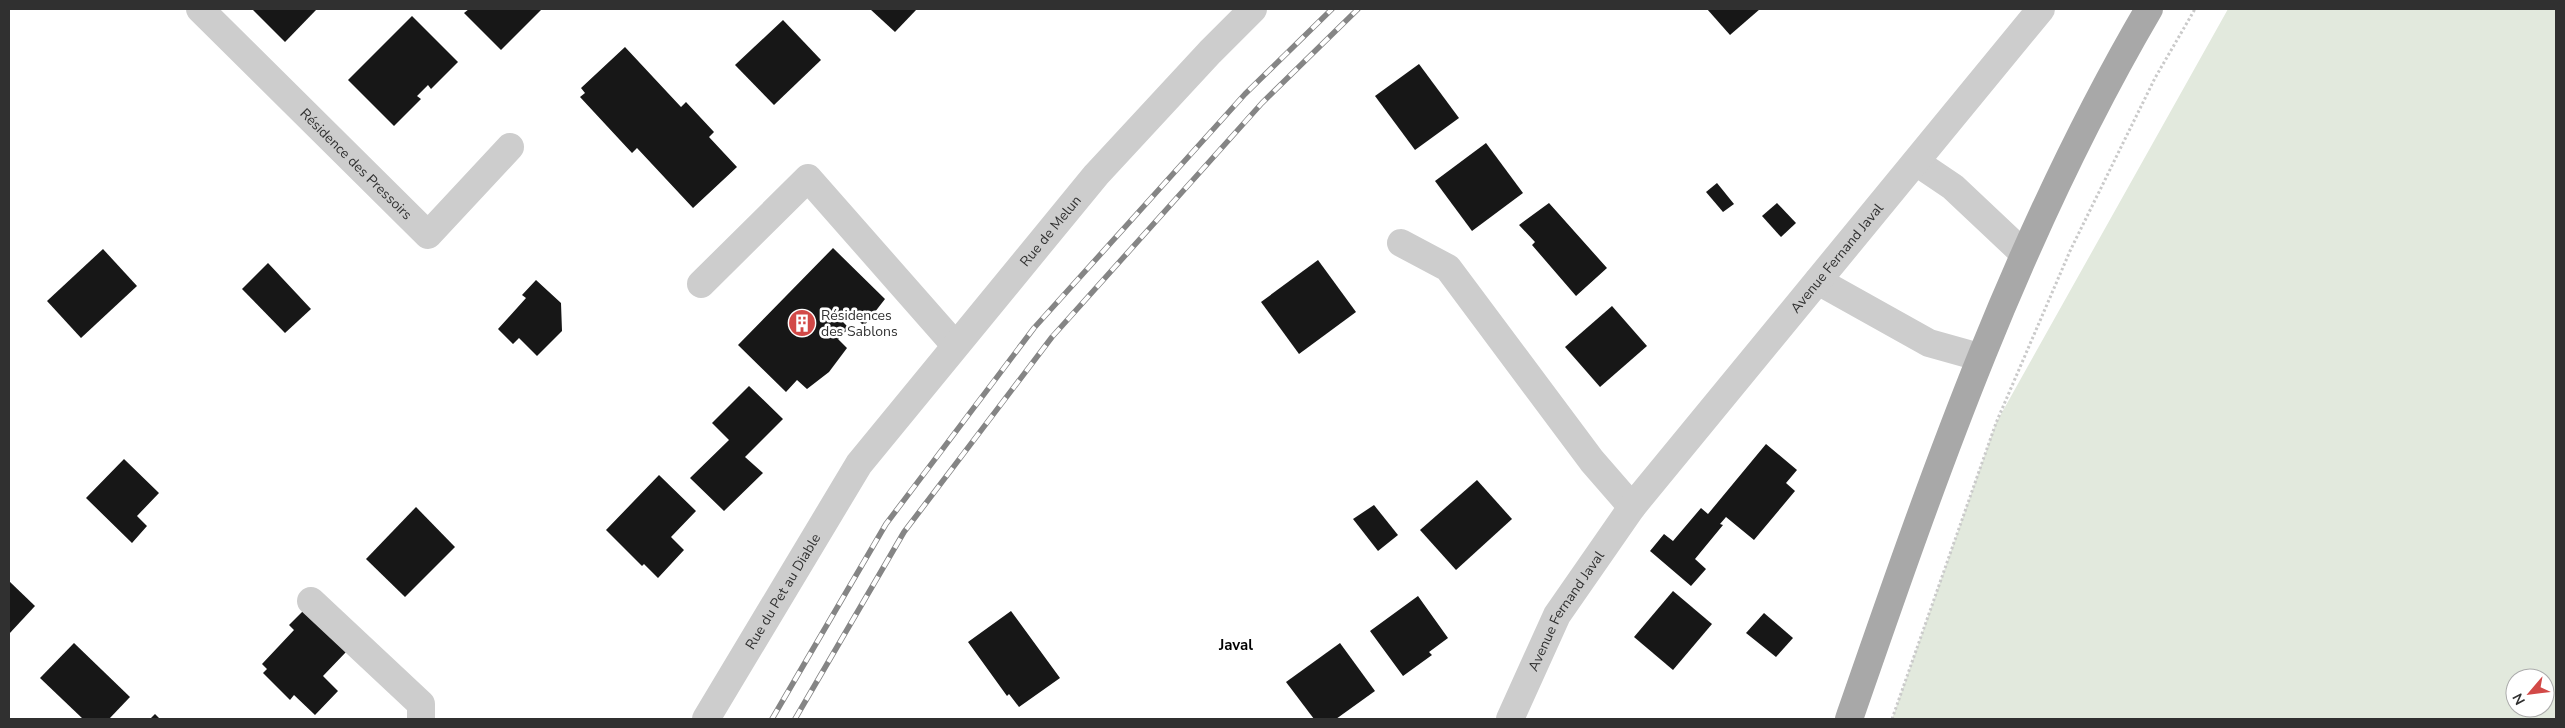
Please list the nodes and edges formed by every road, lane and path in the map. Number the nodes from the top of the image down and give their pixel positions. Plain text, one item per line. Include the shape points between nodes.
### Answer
1 (200, 9) edge
2 (1253, 9) edge
3 (2041, 9) edge
4 (2149, 9) edge
5 (2195, 9) edge
6 (510, 147) dead end
7 (1916, 162) junction
8 (1401, 243) dead end
9 (2023, 253) junction
10 (1818, 281) junction
11 (701, 284) dead end
12 (955, 345) junction
13 (1979, 357) junction
14 (859, 464) joint
15 (1632, 507) junction
16 (311, 601) dead end
17 (1894, 718) edge
18 (421, 719) edge
19 (706, 719) edge
20 (1510, 719) edge
21 (1849, 719) edge

1 - 6 street, Résidence des Pressoirs via 428,235
2 - 12 street, Rue de Melun via 1096,176
3 - 7 street, Avenue Fernand Javal
4 - 9 main road
5 - 17 path via 2155,78 2070,251 1996,423
7 - 9 street via 1953,187
7 - 10 street, Avenue Fernand Javal
8 - 15 street via 1448,268 1592,461
9 - 13 main road
10 - 13 street via 1928,343
10 - 15 street, Avenue Fernand Javal
11 - 12 street via 808,178
12 - 14 street, Rue de Melun
13 - 21 main road via 1914,530
14 - 19 street, Rue du Pet au Diable
15 - 20 street, Avenue Fernand Javal via 1557,615
16 - 18 street via 421,704

